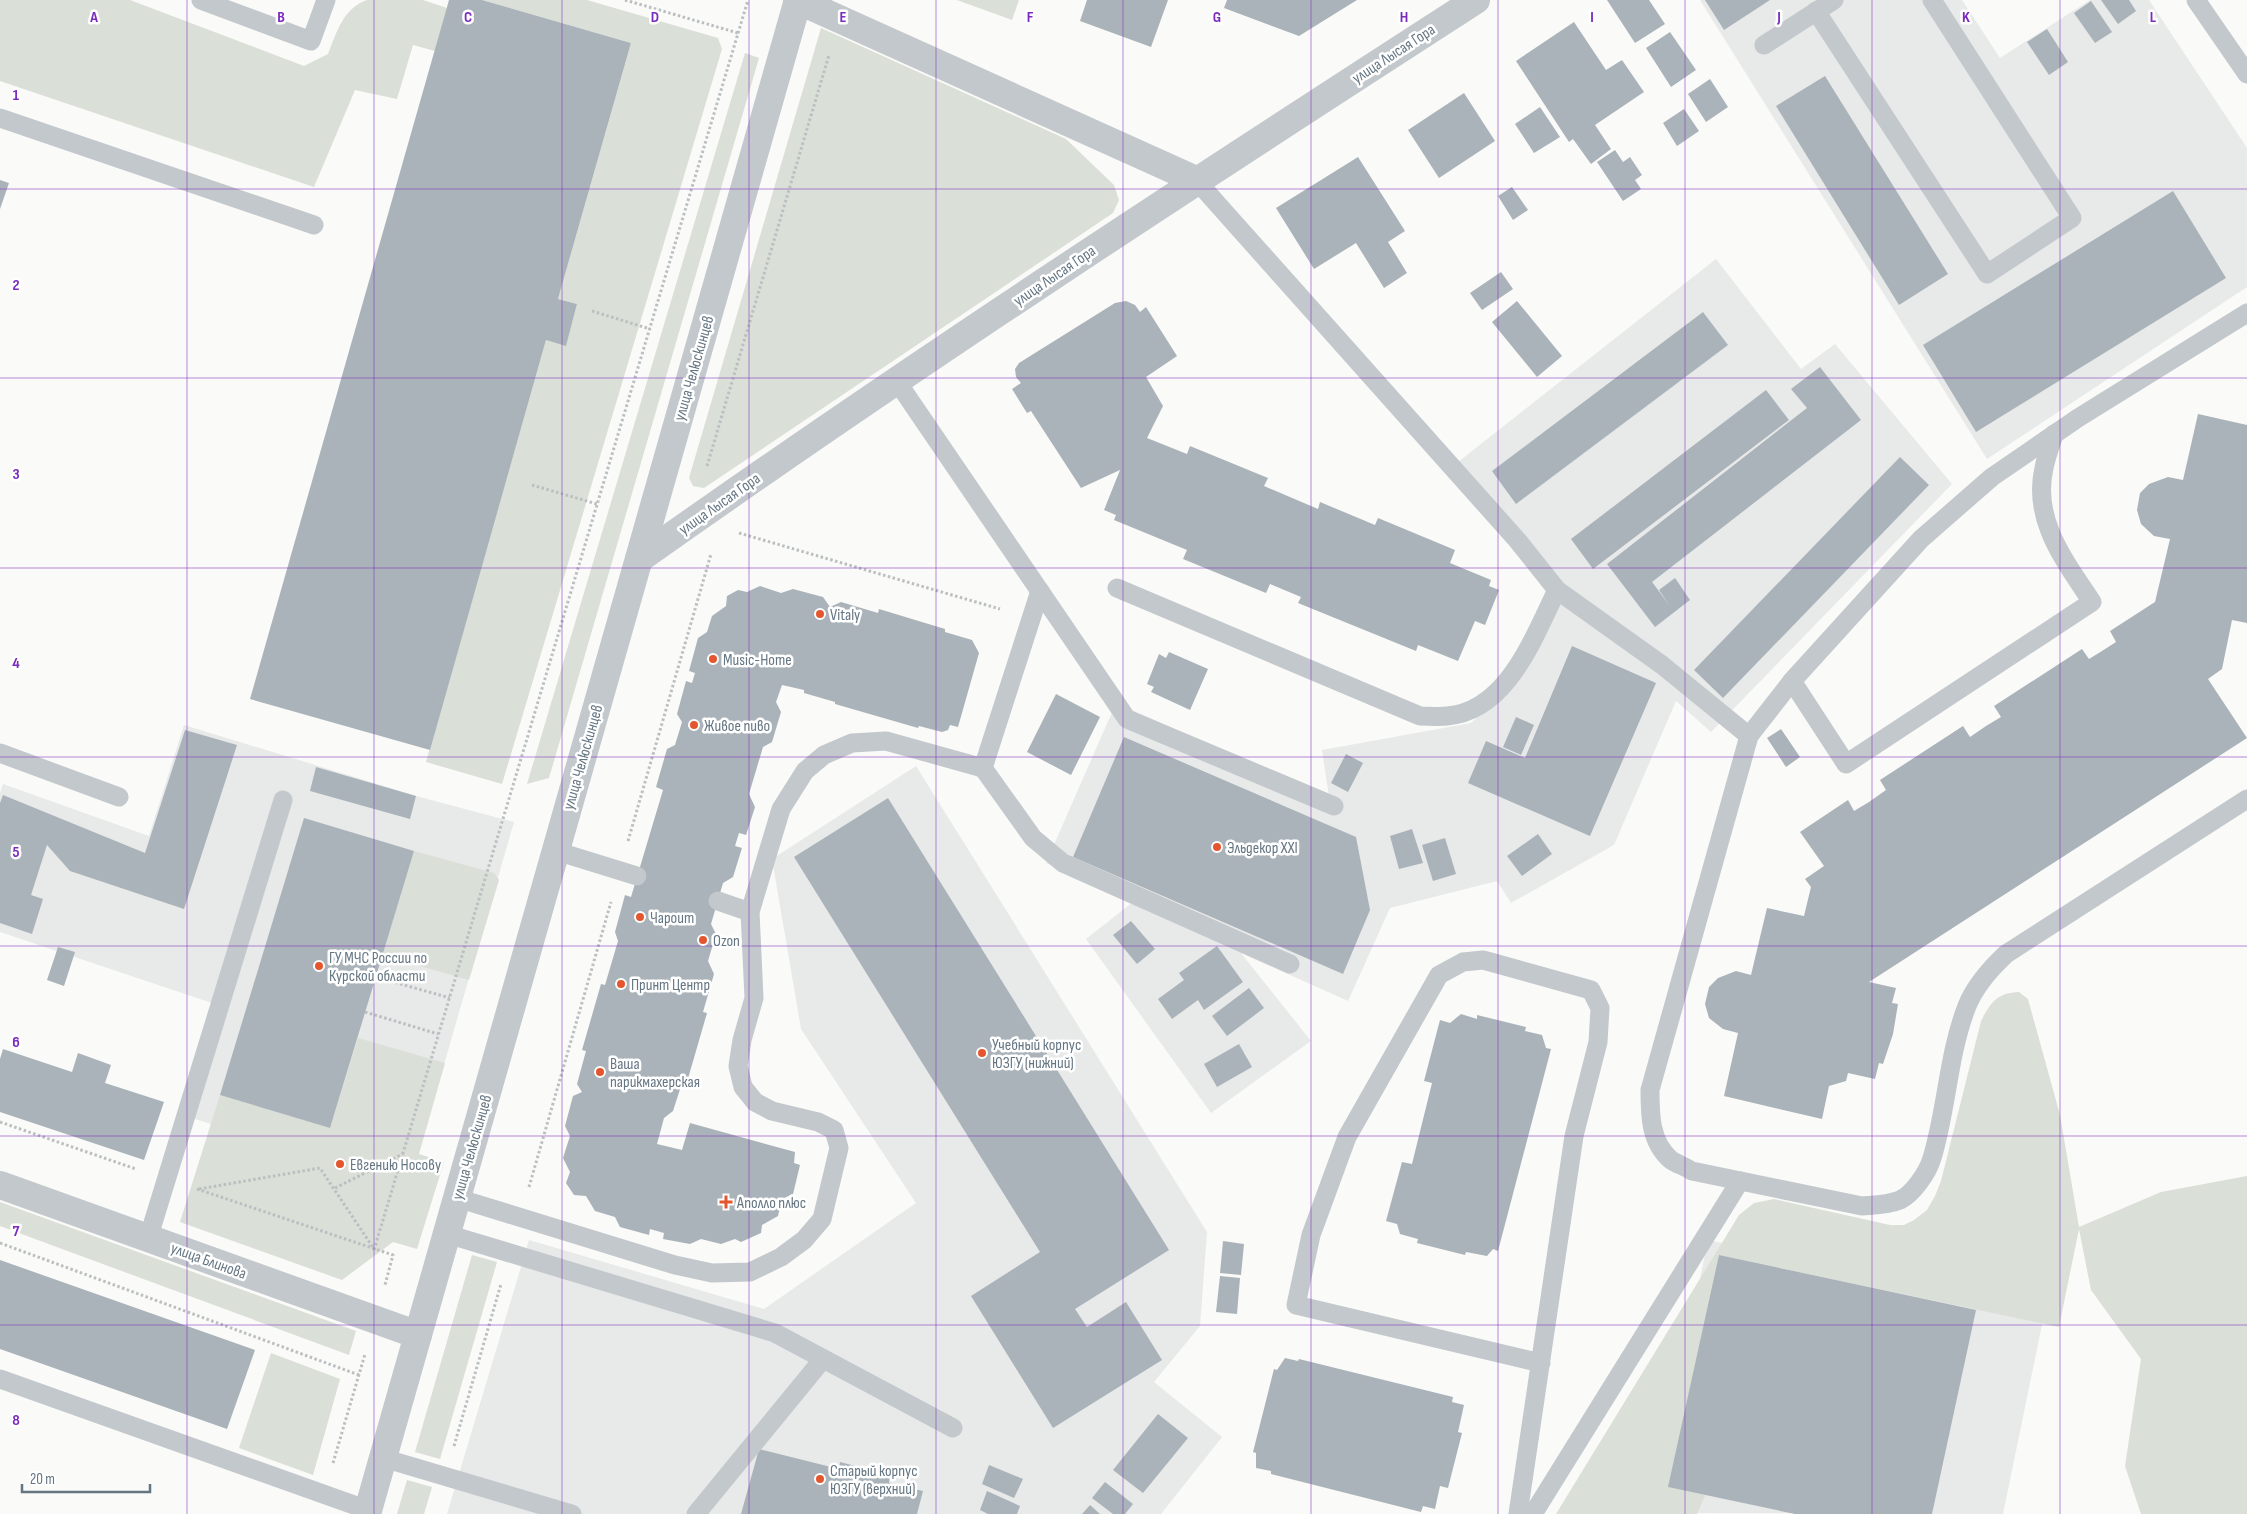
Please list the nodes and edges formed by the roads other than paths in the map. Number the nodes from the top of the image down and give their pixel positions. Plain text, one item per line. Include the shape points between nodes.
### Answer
1 (201, 0) edge
2 (326, 0) edge
3 (797, 0) edge
4 (1476, 0) edge
5 (1834, 0) edge
6 (1932, 0) edge
7 (2196, 0) edge
8 (1816, 11) junction
9 (1764, 45) dead end
10 (2247, 74) edge
11 (0, 118) edge
12 (1196, 180) junction
13 (314, 225) dead end
14 (2247, 312) edge
15 (896, 380) junction
16 (2054, 434) junction
17 (639, 560) junction
18 (1117, 588) dead end
19 (1557, 590) junction
20 (1040, 591) junction
21 (1792, 681) junction
22 (1749, 736) junction
23 (0, 753) edge
24 (983, 768) junction
25 (119, 797) dead end
26 (2247, 798) edge
27 (283, 800) dead end
28 (1334, 806) dead end
29 (556, 851) junction
30 (628, 873) road end
31 (718, 901) dead end
32 (750, 912) junction
33 (1290, 964) dead end
34 (1740, 1181) junction
35 (0, 1185) edge
36 (456, 1198) junction
37 (447, 1234) junction
38 (148, 1238) junction
39 (418, 1335) junction
40 (823, 1359) junction
41 (1541, 1363) junction
42 (0, 1379) edge
43 (953, 1428) dead end
44 (383, 1458) junction
45 (368, 1512) edge
46 (572, 1514) edge
47 (696, 1514) edge
48 (1518, 1514) edge
49 (1533, 1514) edge

1 - 2 lane via 311,41
3 - 12 street
3 - 17 street, улица Челюскинцев
4 - 12 street, улица Лысая Гора
5 - 8 lane
6 - 8 lane via 2072,218 1987,274
7 - 10 lane
8 - 9 lane
11 - 13 lane
12 - 15 street, улица Лысая Гора
12 - 19 lane
14 - 16 lane
15 - 17 street, улица Лысая Гора
15 - 20 lane
16 - 21 lane via 1992,477 1921,539
16 - 21 lane via 2043,469 2043,506 2053,542 2092,602 1846,764
17 - 29 street, улица Челюскинцев
18 - 19 lane via 1420,716 1449,716 1470,710 1495,694 1518,669
19 - 22 lane via 1662,665
20 - 24 lane
20 - 28 lane via 1127,719
21 - 22 lane
22 - 34 lane via 1650,1090 1650,1120 1658,1143 1671,1160 1692,1170
23 - 25 lane
24 - 32 lane via 886,741 852,743 824,755 804,771 781,810
24 - 33 lane via 1033,838 1063,863
26 - 34 lane via 2006,954 1987,972 1967,1005 1931,1160 1920,1181 1901,1200 1862,1206
27 - 38 lane
29 - 30 lane
29 - 36 street, улица Челюскинцев
31 - 32 lane
32 - 36 lane via 754,998 738,1066 743,1087 755,1102 772,1111 818,1122 834,1130 839,1148 822,1219 804,1240 781,1257 750,1272 712,1273 675,1265
34 - 49 lane
35 - 38 street, улица Блинова
36 - 37 street, улица Челюскинцев
37 - 39 street, улица Челюскинцев
37 - 40 lane via 775,1333
38 - 39 street, улица Блинова
39 - 44 street, улица Челюскинцев
40 - 43 lane
40 - 47 lane
41 - 41 lane via 1574,1136 1598,1042 1600,1008 1591,990 1483,960 1463,962 1438,975 1347,1137 1312,1235 1296,1305
41 - 48 lane
42 - 45 lane
44 - 45 street, улица Челюскинцев
44 - 46 lane

